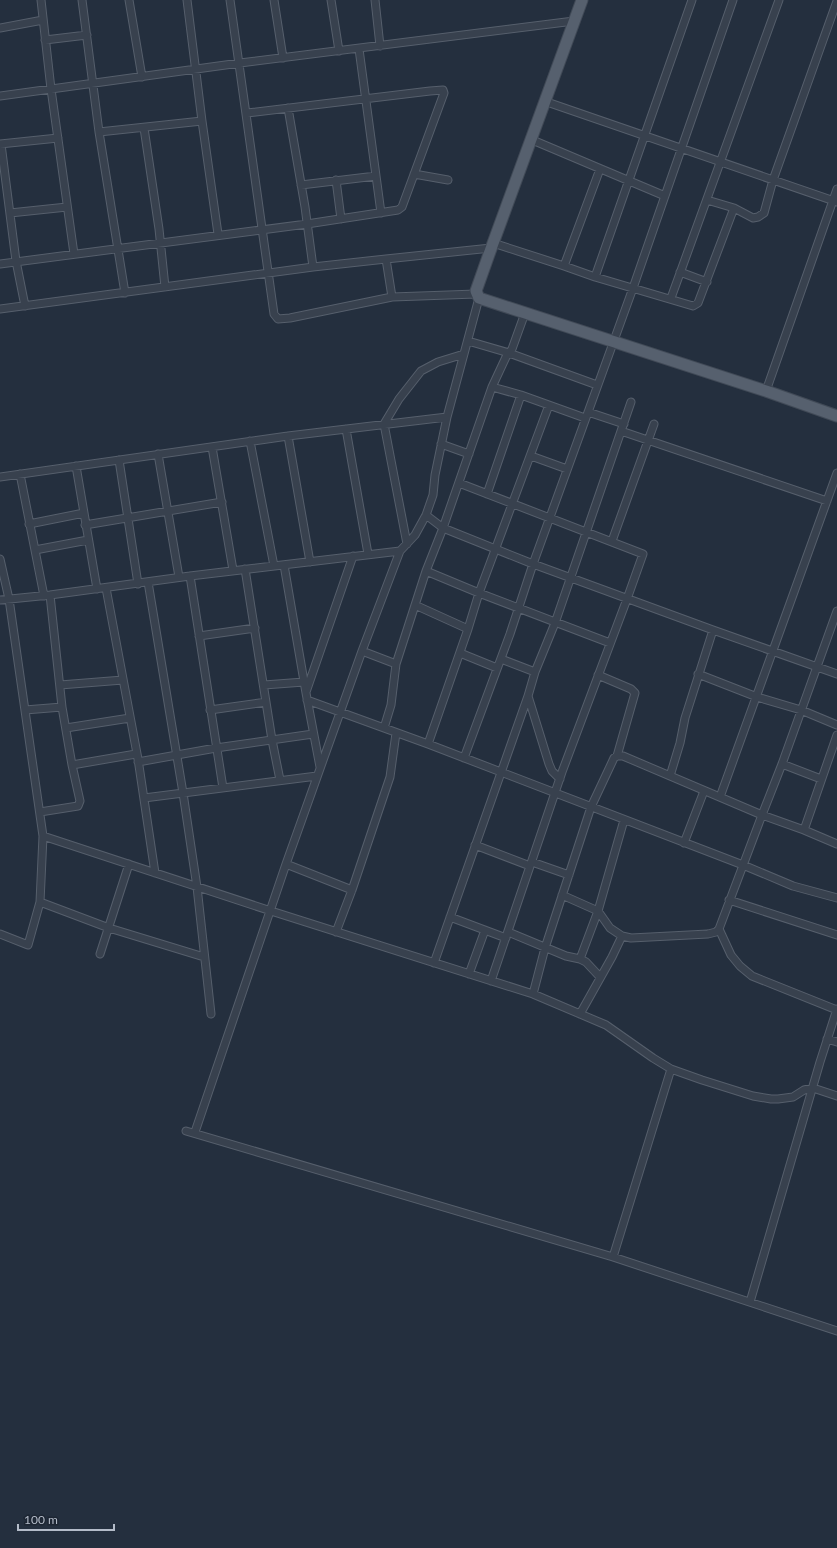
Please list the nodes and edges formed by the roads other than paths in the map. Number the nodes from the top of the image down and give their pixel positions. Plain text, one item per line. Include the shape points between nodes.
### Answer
1 (41, 0) edge
2 (82, 0) edge
3 (128, 0) edge
4 (187, 0) edge
5 (230, 0) edge
6 (274, 0) edge
7 (331, 0) edge
8 (375, 0) edge
9 (582, 0) edge
10 (692, 0) edge
11 (733, 0) edge
12 (778, 0) edge
13 (837, 1) edge
14 (43, 20) junction
15 (574, 21) junction
16 (0, 28) edge
17 (87, 35) junction
18 (45, 40) junction
19 (380, 46) junction
20 (359, 49) junction
21 (339, 51) junction
22 (283, 58) junction
23 (240, 63) junction
24 (196, 70) junction
25 (142, 77) junction
26 (93, 84) junction
27 (51, 89) junction
28 (0, 96) edge
29 (366, 98) junction
30 (544, 101) junction
31 (288, 108) junction
32 (247, 113) junction
33 (202, 121) junction
34 (144, 128) junction
35 (99, 132) junction
36 (646, 135) junction
37 (58, 138) junction
38 (530, 139) junction
39 (1, 144) edge
40 (682, 148) junction
41 (720, 161) junction
42 (600, 169) junction
43 (414, 174) junction
44 (376, 176) junction
45 (336, 180) junction
46 (448, 180) dead end
47 (774, 180) junction
48 (629, 181) junction
49 (301, 185) junction
50 (837, 189) edge
51 (665, 196) junction
52 (707, 200) junction
53 (835, 201) edge
54 (67, 207) junction
55 (734, 208) junction
56 (10, 213) junction
57 (381, 213) junction
58 (341, 219) junction
59 (307, 224) junction
60 (263, 229) junction
61 (218, 234) junction
62 (160, 243) junction
63 (492, 246) junction
64 (119, 248) junction
65 (74, 254) junction
66 (386, 259) junction
67 (16, 261) junction
68 (0, 264) edge
69 (564, 266) junction
70 (313, 267) junction
71 (680, 272) junction
72 (268, 273) junction
73 (595, 277) junction
74 (707, 282) junction
75 (165, 287) junction
76 (633, 288) junction
77 (125, 293) junction
78 (478, 296) junction
79 (392, 297) junction
80 (671, 298) junction
81 (25, 306) junction
82 (0, 309) edge
83 (525, 313) junction
84 (468, 341) junction
85 (613, 342) junction
86 (509, 353) junction
87 (464, 354) junction
88 (597, 385) junction
89 (492, 387) junction
90 (766, 391) junction
91 (521, 395) junction
92 (631, 402) dead end
93 (549, 405) junction
94 (587, 415) junction
95 (837, 416) edge
96 (447, 417) junction
97 (384, 424) junction
98 (654, 424) dead end
99 (622, 428) junction
100 (346, 429) junction
101 (288, 436) junction
102 (250, 441) junction
103 (648, 442) junction
104 (441, 444) junction
105 (212, 447) junction
106 (158, 454) junction
107 (469, 454) junction
108 (531, 456) junction
109 (119, 460) junction
110 (76, 466) junction
111 (567, 469) junction
112 (837, 473) edge
113 (20, 474) junction
114 (0, 477) edge
115 (460, 483) junction
116 (487, 494) junction
117 (827, 501) junction
118 (222, 502) junction
119 (512, 503) junction
120 (168, 512) junction
121 (84, 513) junction
122 (426, 515) junction
123 (550, 517) junction
124 (128, 518) junction
125 (29, 524) junction
126 (86, 525) junction
127 (443, 528) junction
128 (586, 531) junction
129 (88, 540) junction
130 (612, 541) junction
131 (407, 544) junction
132 (495, 549) junction
133 (35, 550) junction
134 (400, 551) junction
135 (368, 554) junction
136 (353, 556) junction
137 (0, 559) edge
138 (310, 562) junction
139 (284, 564) junction
140 (532, 564) junction
141 (274, 566) junction
142 (245, 569) junction
143 (233, 570) junction
144 (426, 571) junction
145 (190, 576) junction
146 (179, 577) junction
147 (570, 578) junction
148 (148, 582) junction
149 (138, 584) junction
150 (106, 588) junction
151 (97, 589) junction
152 (479, 593) junction
153 (47, 596) junction
154 (8, 599) junction
155 (627, 599) junction
156 (0, 600) edge
157 (415, 605) junction
158 (519, 608) junction
159 (837, 611) edge
160 (555, 623) junction
161 (254, 628) junction
162 (468, 629) junction
163 (713, 630) junction
164 (199, 636) junction
165 (610, 643) junction
166 (362, 651) junction
167 (773, 651) junction
168 (460, 653) junction
169 (501, 659) junction
170 (396, 664) junction
171 (816, 667) junction
172 (497, 668) junction
173 (536, 672) junction
174 (698, 674) junction
175 (837, 674) edge
176 (598, 675) junction
177 (123, 680) junction
178 (304, 682) junction
179 (60, 684) junction
180 (264, 686) junction
181 (306, 696) junction
182 (528, 696) junction
183 (757, 697) junction
184 (266, 702) junction
185 (62, 707) junction
186 (25, 710) junction
187 (210, 710) junction
188 (801, 710) junction
189 (340, 712) junction
190 (130, 718) junction
191 (837, 725) edge
192 (66, 728) junction
193 (384, 728) junction
194 (396, 733) junction
195 (313, 734) junction
196 (837, 735) edge
197 (272, 740) junction
198 (428, 744) junction
199 (216, 748) junction
200 (136, 754) junction
201 (176, 755) junction
202 (617, 756) junction
203 (464, 758) junction
204 (138, 762) junction
205 (72, 764) junction
206 (782, 764) junction
207 (320, 768) junction
208 (501, 773) junction
209 (318, 776) junction
210 (670, 776) junction
211 (560, 779) junction
212 (821, 779) junction
213 (280, 780) junction
214 (223, 788) junction
215 (704, 791) junction
216 (183, 793) junction
217 (555, 793) junction
218 (720, 797) junction
219 (144, 798) junction
220 (591, 807) junction
221 (40, 812) junction
222 (762, 815) junction
223 (624, 820) junction
224 (804, 830) junction
225 (43, 836) junction
226 (684, 842) junction
227 (837, 844) edge
228 (476, 845) junction
229 (129, 864) junction
230 (286, 864) junction
231 (531, 864) junction
232 (743, 865) junction
233 (155, 873) junction
234 (569, 875) junction
235 (196, 887) junction
236 (352, 890) junction
237 (562, 895) junction
238 (837, 898) edge
239 (729, 900) junction
240 (40, 902) junction
241 (271, 911) junction
242 (598, 911) junction
243 (450, 917) junction
244 (109, 928) junction
245 (720, 929) junction
246 (486, 930) junction
247 (336, 932) junction
248 (0, 934) edge
249 (837, 934) edge
250 (507, 935) junction
251 (622, 936) junction
252 (545, 948) junction
253 (100, 954) dead end
254 (204, 957) junction
255 (580, 958) junction
256 (434, 963) junction
257 (469, 974) junction
258 (600, 978) junction
259 (491, 981) junction
260 (533, 994) junction
261 (837, 1010) edge
262 (211, 1014) dead end
263 (580, 1014) junction
264 (827, 1039) junction
265 (837, 1042) edge
266 (671, 1069) junction
267 (813, 1088) junction
268 (837, 1096) edge
269 (186, 1131) dead end
270 (195, 1132) junction
271 (613, 1257) junction
272 (750, 1302) junction
273 (837, 1331) edge

1 - 14 street
2 - 17 street
3 - 25 street
4 - 24 street
5 - 23 street
6 - 22 street
7 - 21 street
8 - 19 street
9 - 15 main road
10 - 36 street
11 - 40 street
12 - 41 street
13 - 47 street
14 - 16 street
14 - 18 street
15 - 19 street
15 - 30 main road
17 - 18 street
17 - 26 street
18 - 27 street
19 - 20 street
20 - 21 street
20 - 29 street
21 - 22 street
22 - 23 street
23 - 24 street
23 - 32 street
24 - 25 street
24 - 33 street
25 - 26 street
26 - 27 street
26 - 35 street
27 - 28 street
27 - 37 street
29 - 31 street
29 - 43 street via 443,90 444,96
29 - 44 street
30 - 36 street
30 - 38 main road
31 - 32 street
31 - 49 street
32 - 60 street
33 - 34 street
33 - 61 street
34 - 35 street
34 - 62 street
35 - 64 street
36 - 40 street
36 - 48 street
37 - 39 street
37 - 54 street
38 - 42 street
38 - 63 main road
39 - 56 street
40 - 41 street
40 - 51 street
41 - 47 street
41 - 52 street
42 - 48 street
42 - 69 street
43 - 46 street
43 - 57 street via 401,208
44 - 45 street
44 - 57 street
45 - 49 street
45 - 58 street
47 - 53 street
47 - 55 street via 761,216 753,218
48 - 51 street
48 - 73 street
49 - 59 street
50 - 53 street
51 - 76 street
52 - 55 street
52 - 71 street
53 - 90 street
54 - 56 street
54 - 65 street
55 - 74 street
56 - 67 street
57 - 58 street
58 - 59 street
59 - 60 street
59 - 70 street
60 - 61 street
60 - 72 street
61 - 62 street
62 - 64 street
62 - 75 street
63 - 66 street
63 - 69 street
63 - 78 main road
64 - 65 street
64 - 77 street
65 - 67 street
66 - 70 street
66 - 79 street
67 - 68 street
67 - 81 street
69 - 73 street
70 - 72 street
71 - 74 street
71 - 80 street
72 - 75 street
72 - 79 street via 274,314 278,319
73 - 76 street
74 - 80 street via 696,305
75 - 77 street
76 - 80 street
76 - 85 street
77 - 81 street
78 - 79 street
78 - 83 main road
78 - 84 street
81 - 82 street
83 - 85 main road
83 - 86 street
84 - 86 street
84 - 87 street
85 - 88 street
85 - 90 main road
86 - 88 street
86 - 89 street
87 - 96 street
87 - 97 street via 438,362 421,371 398,399
88 - 94 street
89 - 91 street
89 - 107 street
90 - 95 main road
91 - 93 street
91 - 116 street
92 - 99 street
93 - 94 street
93 - 108 street
94 - 99 street
94 - 111 street
96 - 97 street
96 - 104 street
97 - 100 street
97 - 131 street
98 - 103 street
99 - 103 street
99 - 128 street
100 - 101 street
100 - 135 street
101 - 102 street
101 - 138 street
102 - 105 street
102 - 141 street
103 - 117 street
103 - 130 street
104 - 107 street
104 - 122 street via 433,495
105 - 106 street
105 - 118 street
106 - 109 street
106 - 120 street
107 - 115 street
108 - 111 street
108 - 119 street
109 - 110 street
109 - 124 street
110 - 113 street
110 - 121 street
111 - 123 street
112 - 117 street
113 - 114 street
113 - 125 street
115 - 116 street
115 - 127 street
116 - 119 street
117 - 167 street
118 - 120 street
118 - 143 street
119 - 123 street
119 - 132 street
120 - 124 street
120 - 146 street
121 - 125 street
121 - 126 street
122 - 127 street
122 - 131 street
123 - 128 street
123 - 140 street
124 - 126 street
124 - 149 street
125 - 133 street
126 - 129 street
127 - 132 street
127 - 144 street
128 - 130 street
128 - 147 street
129 - 133 street
129 - 151 street
130 - 155 street via 643,554
131 - 134 street
132 - 140 street
132 - 152 street
133 - 153 street
134 - 135 street
134 - 166 street
135 - 136 street
136 - 138 street
136 - 181 street
137 - 154 street
138 - 139 street
139 - 141 street
139 - 178 street
140 - 147 street
140 - 158 street
141 - 142 street
142 - 143 street
142 - 161 street
143 - 145 street
144 - 152 street
144 - 157 street
145 - 146 street
145 - 164 street
146 - 148 street
147 - 155 street
147 - 160 street
148 - 149 street
148 - 201 street
149 - 150 street
150 - 151 street
150 - 177 street
151 - 153 street
152 - 158 street
152 - 162 street
153 - 154 street
153 - 179 street
154 - 156 street
154 - 186 street
155 - 163 street
155 - 165 street
157 - 162 street
157 - 170 street
158 - 160 street
158 - 169 street
159 - 171 street
160 - 165 street
160 - 173 street
161 - 164 street
161 - 180 street
162 - 168 street
163 - 167 street
163 - 174 street
164 - 187 street
165 - 176 street
166 - 170 street
166 - 189 street
167 - 171 street
167 - 183 street
168 - 172 street
168 - 198 street
169 - 172 street
169 - 173 street
170 - 193 street via 392,700
171 - 175 street
171 - 188 street
172 - 203 street
173 - 182 street
174 - 183 street
174 - 210 street
176 - 202 street via 632,689 635,693
176 - 211 street
177 - 179 street
177 - 190 street
178 - 180 street
178 - 181 street
179 - 185 street
180 - 184 street
181 - 189 street
181 - 195 street
182 - 208 street
182 - 211 street via 549,764
183 - 188 street
183 - 218 street
184 - 187 street
184 - 197 street
185 - 186 street
185 - 192 street
186 - 221 street
187 - 199 street
188 - 191 street
188 - 206 street
189 - 193 street
189 - 207 street
190 - 192 street
190 - 200 street
192 - 205 street
193 - 194 street
194 - 198 street
194 - 236 street via 390,777
195 - 197 street
195 - 207 street
196 - 212 street
197 - 199 street
197 - 213 street
198 - 203 street
199 - 201 street
199 - 214 street
200 - 204 street
200 - 205 street
201 - 204 street
201 - 216 street
202 - 210 street via 623,756
202 - 220 street
203 - 208 street
204 - 219 street
205 - 221 street via 80,801 78,806
206 - 212 street
206 - 222 street
207 - 209 street
208 - 217 street
208 - 228 street
209 - 213 street
209 - 230 street
210 - 215 street
211 - 217 street
212 - 224 street
213 - 214 street
214 - 216 street
215 - 218 street
215 - 226 street
216 - 219 street
216 - 235 street
217 - 220 street
217 - 231 street
218 - 222 street
219 - 233 street
220 - 223 street
220 - 234 street
221 - 225 street
222 - 224 street
222 - 232 street
223 - 226 street
223 - 242 street
224 - 227 street
225 - 229 street
225 - 240 street
226 - 232 street
228 - 231 street
228 - 243 street
229 - 233 street
229 - 244 street
230 - 236 street
230 - 241 street
231 - 234 street
231 - 250 street
232 - 238 street via 793,886
232 - 239 street
233 - 235 street
234 - 237 street
235 - 241 street
235 - 254 street
236 - 247 street
237 - 242 street
237 - 252 street
239 - 245 street
239 - 249 street
240 - 244 street
240 - 248 street via 28,945
241 - 247 street
241 - 270 street
242 - 251 street via 610,928
242 - 255 street
243 - 246 street
243 - 256 street
244 - 253 street
244 - 254 street
245 - 251 street via 708,934 642,939
245 - 261 street via 732,955 752,976
246 - 250 street
246 - 257 street
247 - 256 street
250 - 252 street
250 - 259 street
251 - 258 street
252 - 255 street
252 - 260 street
254 - 262 street
255 - 258 street
256 - 257 street
257 - 259 street
258 - 263 street
259 - 260 street
260 - 263 street
261 - 264 street
263 - 266 street via 612,1028
264 - 265 street
264 - 267 street
266 - 267 street via 753,1096 771,1099 793,1096
266 - 271 street
267 - 268 street
267 - 272 street
269 - 270 street
270 - 271 street
271 - 272 street
272 - 273 street

